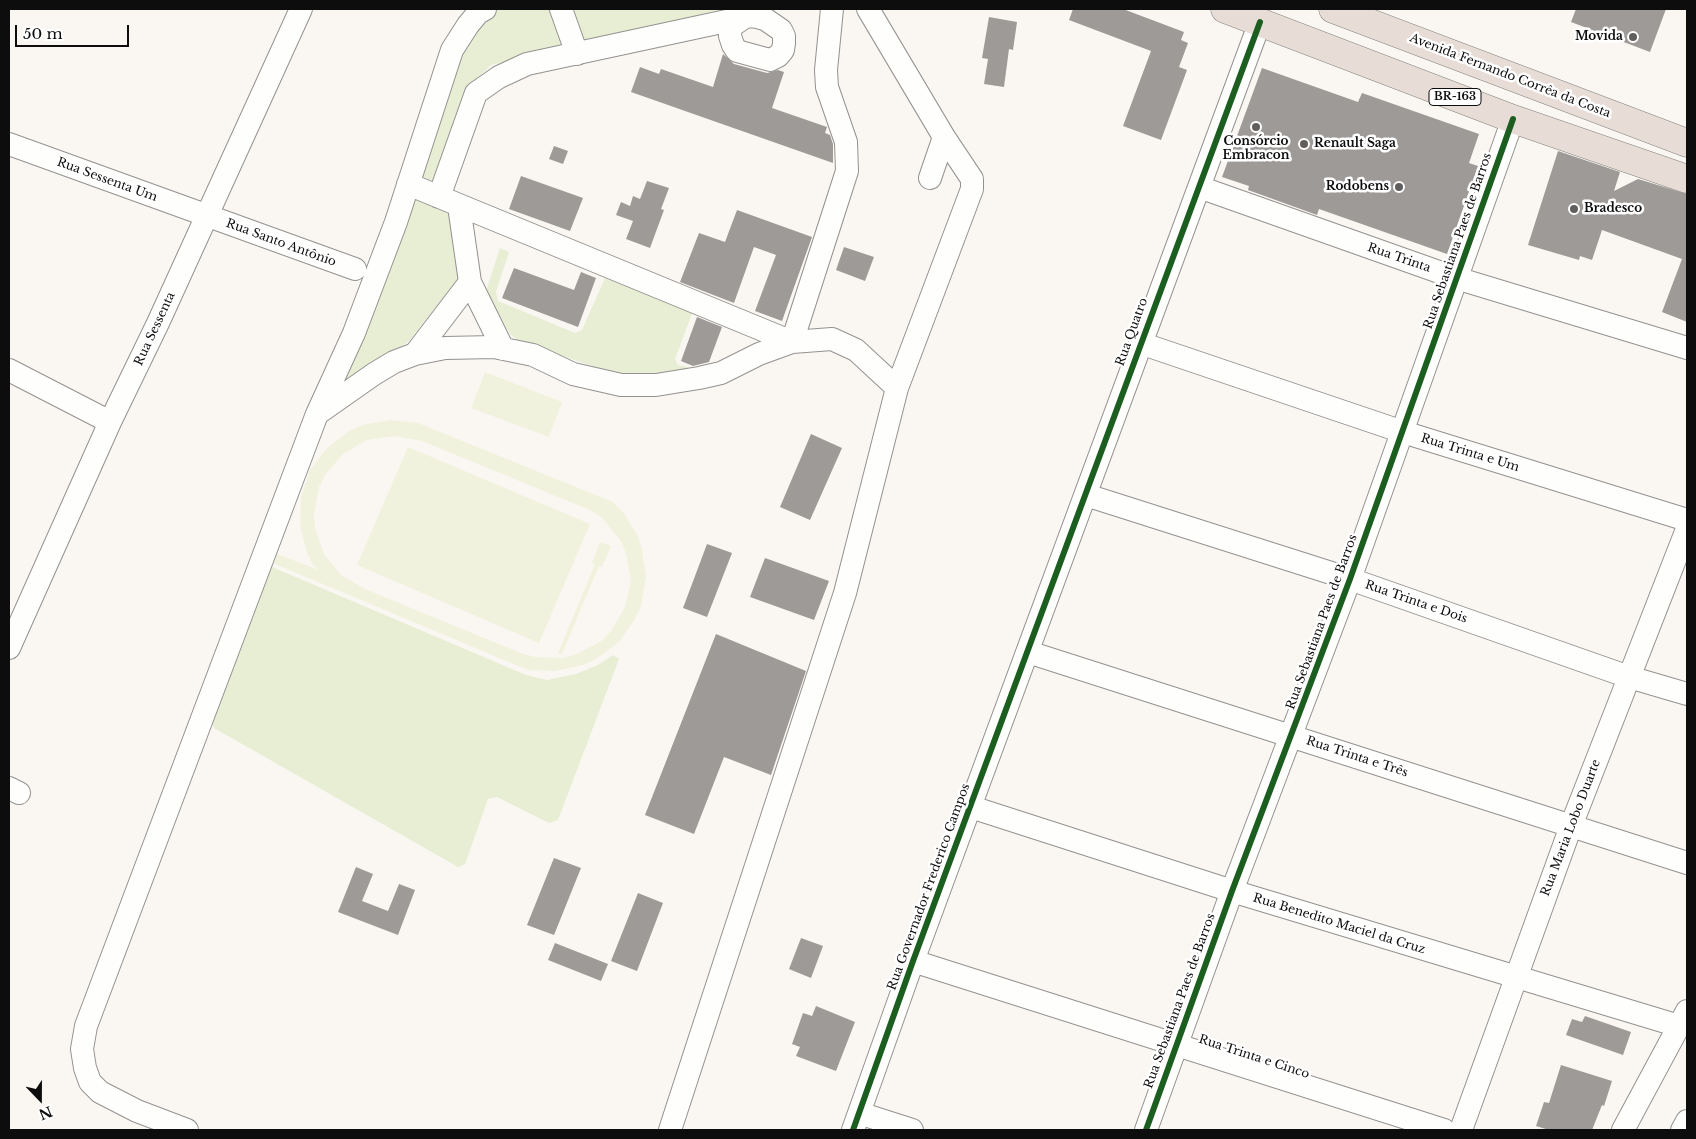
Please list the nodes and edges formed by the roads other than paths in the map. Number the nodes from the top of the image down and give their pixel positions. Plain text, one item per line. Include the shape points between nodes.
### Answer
1 (300, 9) edge
2 (485, 9) edge
3 (561, 9) edge
4 (832, 9) edge
5 (868, 9) edge
6 (1225, 9) edge
7 (1334, 9) edge
8 (759, 15) edge
9 (1260, 22) junction
10 (577, 54) junction
11 (1513, 119) junction
12 (944, 137) junction
13 (1687, 143) edge
14 (9, 144) edge
15 (930, 178) dead end
16 (1687, 179) edge
17 (408, 184) junction
18 (1199, 188) junction
19 (449, 202) junction
20 (206, 216) junction
21 (355, 269) dead end
22 (1456, 278) junction
23 (470, 282) junction
24 (792, 342) junction
25 (1140, 343) junction
26 (1687, 348) edge
27 (503, 349) junction
28 (415, 354) junction
29 (9, 370) edge
30 (897, 388) junction
31 (318, 414) junction
32 (110, 422) junction
33 (1404, 432) junction
34 (1086, 495) junction
35 (1687, 520) edge
36 (1687, 529) edge
37 (1350, 579) junction
38 (9, 648) edge
39 (1028, 652) junction
40 (1629, 677) junction
41 (1687, 694) edge
42 (1291, 736) junction
43 (971, 807) junction
44 (1571, 826) junction
45 (1687, 863) edge
46 (1232, 891) junction
47 (913, 961) junction
48 (1516, 978) junction
49 (1683, 1018) edge
50 (1177, 1044) junction
51 (1687, 1121) edge
52 (856, 1122) edge
53 (1632, 1127) edge
54 (187, 1130) edge
55 (670, 1130) edge
56 (912, 1130) edge
57 (1146, 1130) edge
58 (1444, 1130) edge
59 (1461, 1130) edge
60 (1682, 1130) edge

1 - 20 street, Rua Sessenta
2 - 17 street via 468,25 452,50
3 - 10 street
4 - 24 street via 827,87 846,142 847,171
5 - 12 street
6 - 9 highway, BR-163
7 - 13 highway, Avenida Fernando Corrêa da Costa
8 - 10 street
9 - 11 highway, BR-163
9 - 18 street, Rua Quatro
10 - 19 street via 527,64 499,77 476,93
11 - 16 highway, BR-163
11 - 22 street, Rua Sebastiana Paes de Barros
12 - 15 street
12 - 30 street via 972,179 972,189
14 - 20 street, Rua Sessenta Um
17 - 19 street
17 - 31 street via 354,333
18 - 22 street, Rua Trinta
18 - 25 street, Rua Quatro
19 - 23 street
19 - 24 street
20 - 21 street, Rua Santo Antônio
20 - 32 street, Rua Sessenta
22 - 26 street, Rua Trinta
22 - 33 street, Rua Sebastiana Paes de Barros
23 - 27 street
23 - 28 street
24 - 27 street via 721,373 656,385 621,385 573,374 533,355
24 - 30 street via 832,339 856,350
25 - 33 street, Rua Trinta e Um
25 - 34 street, Rua Quatro
27 - 28 street via 445,348
28 - 31 street via 374,374
29 - 32 street
30 - 55 street via 845,593
31 - 54 street via 83,1041 85,1068 90,1082 100,1092 137,1112
32 - 38 street, Rua Sessenta
33 - 35 street, Rua Trinta e Um
33 - 37 street, Rua Sebastiana Paes de Barros
34 - 37 street, Rua Trinta e Dois
34 - 39 street, Rua Quatro
36 - 40 street, Rua Maria Lobo Duarte
37 - 40 street, Rua Trinta e Dois
37 - 42 street, Rua Sebastiana Paes de Barros
39 - 42 street, Rua Trinta e Três
39 - 43 street, Rua Governador Frederico Campos
40 - 41 street, Rua Trinta e Dois
40 - 44 street, Rua Maria Lobo Duarte
42 - 44 street, Rua Trinta e Três
42 - 46 street, Rua Sebastiana Paes de Barros
43 - 46 street, Rua Benedito Maciel da Cruz
43 - 47 street, Rua Governador Frederico Campos
44 - 45 street, Rua Trinta e Três
44 - 48 street, Rua Maria Lobo Duarte
46 - 48 street, Rua Benedito Maciel da Cruz
46 - 50 street, Rua Sebastiana Paes de Barros
47 - 50 street, Rua Trinta e Cinco
47 - 52 street, Rua Governador Frederico Campos
48 - 49 street, Rua Benedito Maciel da Cruz
48 - 59 street, Rua Maria Lobo Duarte
49 - 53 street
50 - 57 street, Rua Sebastiana Paes de Barros
50 - 58 street, Rua Trinta e Cinco
51 - 60 street
52 - 56 street

